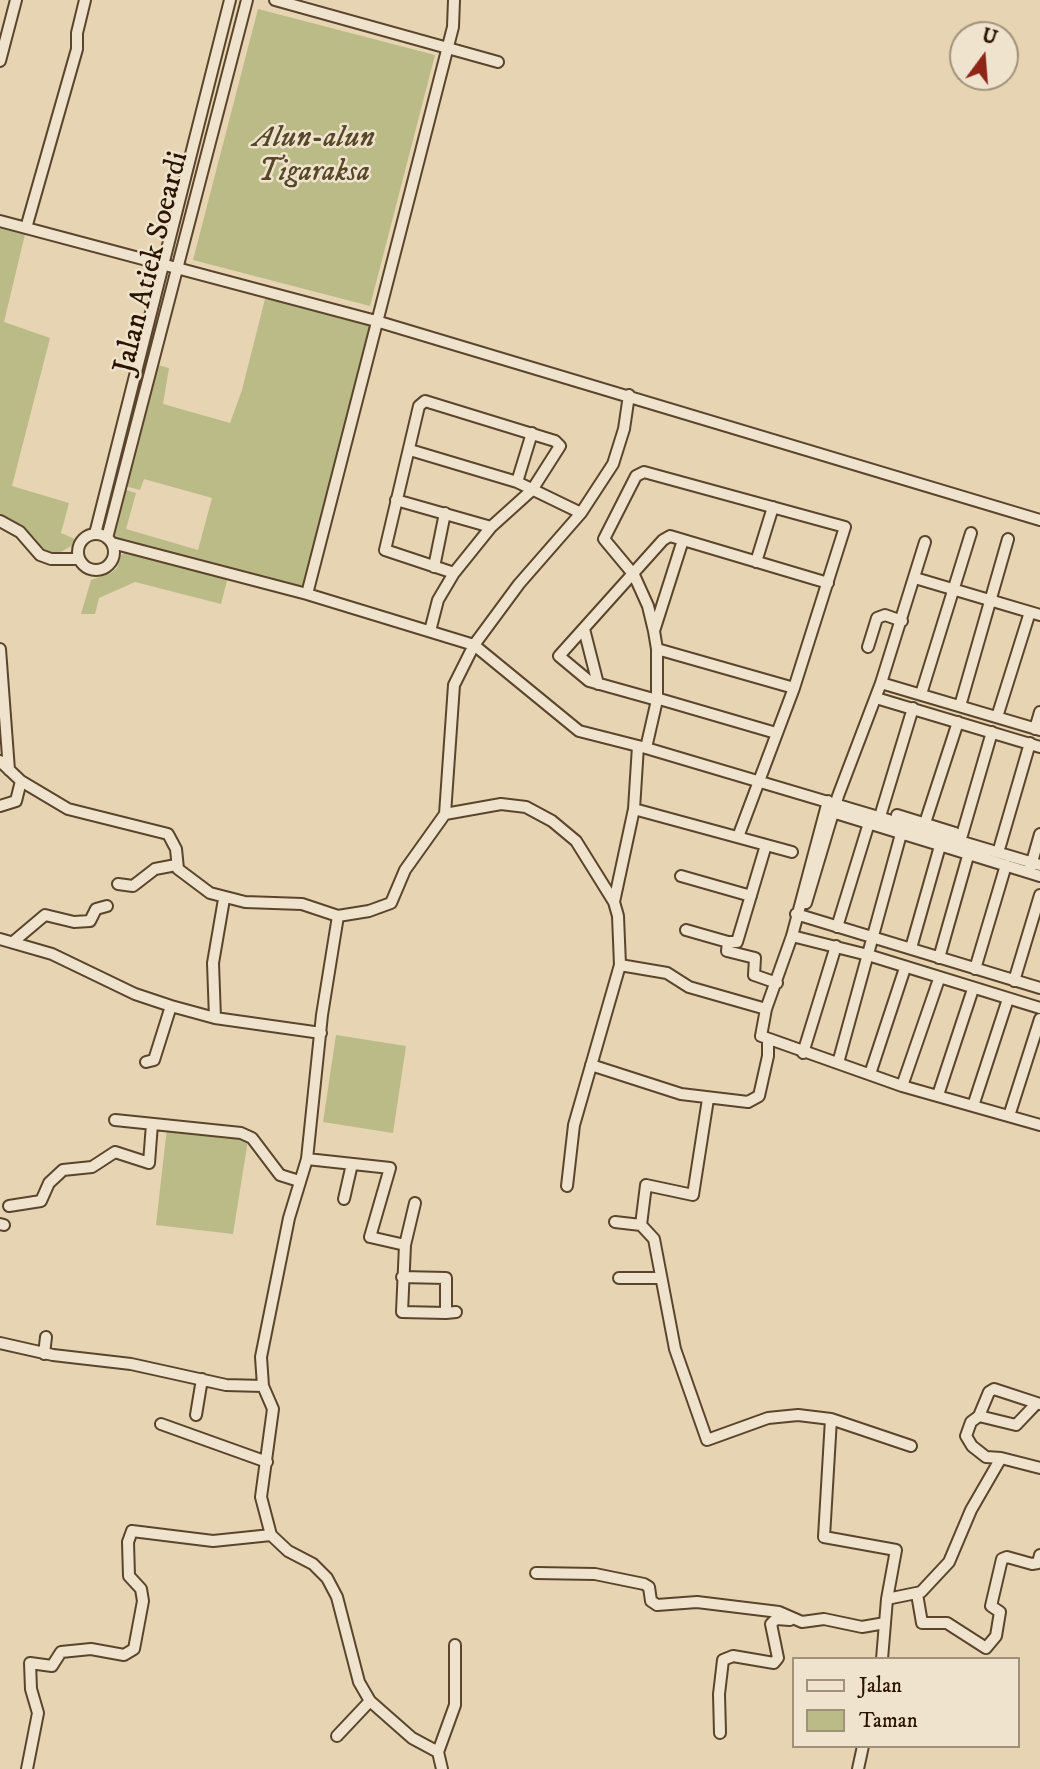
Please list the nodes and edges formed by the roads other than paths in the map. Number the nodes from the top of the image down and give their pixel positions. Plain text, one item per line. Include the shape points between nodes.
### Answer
1 (16, 0) edge
2 (85, 0) edge
3 (230, 0) edge
4 (247, 0) edge
5 (275, 0) edge
6 (454, 0) edge
7 (447, 47) junction
8 (0, 61) edge
9 (498, 62) dead end
10 (0, 221) edge
11 (26, 228) junction
12 (163, 263) junction
13 (177, 266) junction
14 (376, 321) junction
15 (629, 395) junction
16 (532, 433) junction
17 (410, 450) junction
18 (517, 482) junction
19 (532, 490) junction
20 (396, 500) junction
21 (773, 507) junction
22 (445, 513) junction
23 (581, 513) junction
24 (1040, 520) edge
25 (0, 521) edge
26 (491, 527) junction
27 (971, 533) dead end
28 (105, 538) junction
29 (1008, 539) dead end
30 (684, 540) junction
31 (925, 542) dead end
32 (79, 559) junction
33 (757, 562) junction
34 (434, 567) junction
35 (454, 573) junction
36 (634, 575) junction
37 (915, 578) junction
38 (828, 583) junction
39 (953, 590) junction
40 (307, 594) junction
41 (990, 600) junction
42 (1035, 614) edge
43 (902, 621) junction
44 (584, 629) junction
45 (430, 631) junction
46 (654, 631) junction
47 (474, 645) junction
48 (867, 647) dead end
49 (0, 649) edge
50 (657, 649) junction
51 (881, 683) junction
52 (598, 684) junction
53 (794, 688) junction
54 (921, 694) junction
55 (876, 698) junction
56 (657, 699) junction
57 (961, 706) junction
58 (913, 708) junction
59 (1040, 712) edge
60 (997, 718) junction
61 (956, 721) junction
62 (1038, 729) edge
63 (992, 732) junction
64 (776, 733) junction
65 (1035, 745) edge
66 (642, 747) junction
67 (4, 766) edge
68 (21, 781) junction
69 (758, 781) junction
70 (832, 805) junction
71 (0, 806) edge
72 (634, 809) junction
73 (445, 814) junction
74 (877, 819) junction
75 (923, 831) junction
76 (901, 834) junction
77 (1040, 834) edge
78 (737, 837) junction
79 (969, 843) junction
80 (766, 845) junction
81 (940, 846) junction
82 (1000, 846) junction
83 (792, 852) dead end
84 (1035, 863) edge
85 (176, 865) junction
86 (1006, 865) junction
87 (681, 876) dead end
88 (1040, 876) edge
89 (118, 884) dead end
90 (1040, 895) edge
91 (751, 896) junction
92 (224, 899) junction
93 (614, 902) junction
94 (107, 906) dead end
95 (799, 915) junction
96 (338, 916) junction
97 (836, 927) junction
98 (686, 930) dead end
99 (792, 936) junction
100 (873, 937) junction
101 (0, 939) edge
102 (13, 942) junction
103 (728, 942) junction
104 (836, 946) junction
105 (910, 948) junction
106 (868, 955) junction
107 (939, 958) junction
108 (620, 965) junction
109 (904, 968) junction
110 (975, 969) junction
111 (939, 979) junction
112 (1013, 981) junction
113 (777, 983) junction
114 (1040, 988) edge
115 (973, 989) junction
116 (1008, 999) junction
117 (171, 1006) junction
118 (1040, 1008) edge
119 (766, 1009) junction
120 (215, 1018) junction
121 (1040, 1019) edge
122 (321, 1033) junction
123 (768, 1041) junction
124 (803, 1053) junction
125 (146, 1062) dead end
126 (838, 1063) junction
127 (591, 1065) junction
128 (870, 1074) junction
129 (902, 1086) junction
130 (938, 1095) junction
131 (708, 1099) junction
132 (972, 1106) junction
133 (1009, 1116) junction
134 (115, 1120) dead end
135 (152, 1124) junction
136 (1040, 1125) edge
137 (307, 1159) junction
138 (352, 1164) junction
139 (299, 1181) junction
140 (567, 1186) dead end
141 (344, 1199) dead end
142 (415, 1203) dead end
143 (9, 1206) dead end
144 (615, 1222) dead end
145 (641, 1225) junction
146 (405, 1245) junction
147 (402, 1277) junction
148 (619, 1278) dead end
149 (661, 1279) junction
150 (46, 1337) dead end
151 (0, 1343) edge
152 (44, 1353) junction
153 (202, 1379) junction
154 (263, 1386) junction
155 (1038, 1403) edge
156 (196, 1415) dead end
157 (979, 1416) junction
158 (831, 1419) junction
159 (161, 1424) dead end
160 (911, 1446) dead end
161 (1001, 1458) junction
162 (267, 1462) junction
163 (1040, 1468) edge
164 (271, 1535) junction
165 (1040, 1555) edge
166 (536, 1573) dead end
167 (917, 1594) junction
168 (887, 1599) junction
169 (793, 1620) junction
170 (885, 1623) junction
171 (455, 1645) dead end
172 (883, 1657) edge
173 (370, 1701) junction
174 (720, 1733) dead end
175 (337, 1736) dead end
176 (863, 1748) edge
177 (438, 1752) junction
178 (27, 1769) edge
179 (442, 1769) edge
180 (858, 1769) edge

1 - 8 street
2 - 11 street via 76,49
3 - 12 street, Jalan Atiek Soeardi
4 - 13 street, Jalan Atiek Soeardi
5 - 7 street
6 - 7 street
7 - 9 street
7 - 14 street
10 - 11 street
11 - 12 street
12 - 13 street
12 - 28 street, Jalan Atiek Soeardi
13 - 14 street
13 - 28 street, Jalan Atiek Soeardi
14 - 15 street
14 - 40 street
15 - 23 street via 612,464
15 - 24 street
16 - 17 street via 425,401 419,406
16 - 18 street
16 - 19 street via 560,446
17 - 18 street
17 - 20 street
18 - 19 street
19 - 23 street
19 - 26 street
20 - 22 street
20 - 34 street via 385,550
21 - 33 street
21 - 36 street via 639,472 604,539
21 - 38 street via 845,527
22 - 26 street
22 - 34 street
23 - 47 street
25 - 32 street via 20,532 40,555
26 - 35 street
27 - 39 street
28 - 32 street via 80,542
28 - 32 street via 113,558 104,568 90,569
28 - 40 street
29 - 41 street
30 - 33 street
30 - 36 street via 670,536 663,540
30 - 46 street
31 - 37 street
33 - 38 street
34 - 35 street
35 - 45 street via 438,600
36 - 44 street
36 - 46 street
37 - 39 street
37 - 43 street
38 - 53 street
39 - 41 street
39 - 54 street
40 - 45 street
41 - 42 street
41 - 57 street
42 - 60 street
43 - 48 street via 879,617
43 - 51 street
44 - 52 street
44 - 52 street via 559,656
45 - 47 street
46 - 50 street
47 - 66 street via 571,728
47 - 73 street via 454,685
49 - 67 street
50 - 53 street
50 - 56 street
51 - 54 street
51 - 55 street
52 - 56 street
53 - 64 street
54 - 57 street
55 - 58 street
55 - 70 street
56 - 64 street
56 - 66 street
57 - 60 street
57 - 61 street
57 - 61 street
58 - 61 street
58 - 74 street
59 - 62 street
60 - 62 street
61 - 63 street
61 - 75 street
63 - 65 street
63 - 79 street
64 - 69 street
65 - 82 street
66 - 69 street
66 - 72 street
67 - 68 street
68 - 71 street via 16,801
68 - 85 street via 68,809 168,834 176,849
69 - 70 street
69 - 78 street
70 - 74 street
70 - 95 street
72 - 78 street
72 - 93 street
73 - 93 street via 501,804 526,807 576,841
73 - 96 street via 411,861 391,903
74 - 75 street
74 - 76 street
74 - 97 street
75 - 76 street
75 - 79 street
75 - 81 street
76 - 100 street
77 - 84 street
78 - 80 street
79 - 81 street
79 - 82 street
79 - 84 street
79 - 86 street
79 - 107 street
80 - 83 street
80 - 91 street
81 - 105 street
82 - 84 street
84 - 86 street
84 - 88 street
85 - 89 street via 155,869 133,886
85 - 92 street via 197,885
86 - 110 street
87 - 91 street
90 - 112 street
91 - 103 street via 738,940
92 - 96 street via 302,904
92 - 120 street via 213,963
93 - 108 street
94 - 102 street via 96,909 90,921 45,915
95 - 97 street
95 - 99 street
96 - 122 street
97 - 100 street
98 - 103 street
99 - 104 street
99 - 113 street
100 - 105 street
100 - 106 street
101 - 102 street
102 - 117 street via 52,954
103 - 113 street via 727,951 755,958 754,975
104 - 106 street
104 - 124 street
105 - 107 street
105 - 109 street
105 - 109 street
106 - 109 street
106 - 126 street
107 - 110 street
108 - 119 street via 667,973 689,987
108 - 127 street
109 - 111 street
109 - 128 street
110 - 112 street
111 - 115 street
111 - 129 street
112 - 114 street
112 - 116 street
112 - 116 street
113 - 119 street
115 - 116 street
115 - 130 street
116 - 118 street
116 - 132 street
117 - 120 street
117 - 125 street via 154,1060
119 - 123 street via 761,1035
120 - 122 street
121 - 133 street
122 - 137 street
123 - 124 street
123 - 131 street via 756,1099 738,1103
124 - 126 street
126 - 128 street
127 - 131 street
127 - 140 street via 574,1125
128 - 129 street
129 - 130 street
130 - 132 street
131 - 145 street via 693,1195 646,1185
132 - 133 street
133 - 136 street
134 - 135 street
135 - 139 street via 241,1133 252,1139 280,1175
135 - 143 street via 149,1163 115,1152 92,1167 63,1170 49,1183 41,1200
137 - 138 street
137 - 139 street
138 - 141 street
138 - 146 street via 396,1170 370,1237
139 - 154 street via 261,1357
142 - 146 street
144 - 145 street
145 - 149 street via 654,1239
146 - 147 street
147 - 147 street via 402,1312 451,1312 446,1278
148 - 149 street
149 - 158 street via 675,1349 707,1440 768,1418
150 - 152 street
151 - 152 street
152 - 153 street
153 - 154 street
153 - 156 street
154 - 162 street via 273,1409
155 - 157 street via 1016,1425
155 - 157 street via 994,1389
157 - 161 street via 966,1436 978,1453
158 - 160 street
158 - 168 street via 823,1535 896,1550
159 - 162 street
161 - 163 street
161 - 167 street via 971,1510 949,1562
162 - 164 street via 261,1497
164 - 173 street via 327,1578 343,1613 359,1682
164 - 178 street via 213,1541 132,1531 129,1576 141,1588 143,1601 134,1649 124,1655 91,1648 61,1652 52,1666 30,1663 38,1713
165 - 167 street via 1038,1563 1032,1564 1002,1559 991,1606 1000,1612 996,1636 986,1648 947,1623 922,1623
166 - 169 street via 595,1574 647,1585 655,1604 697,1602 779,1612
167 - 168 street
168 - 170 street
169 - 170 street via 824,1619 862,1627
169 - 174 street via 776,1619 771,1624 778,1658 774,1662 733,1656 723,1660
170 - 172 street
171 - 177 street via 455,1705
173 - 175 street
173 - 177 street via 412,1738
176 - 180 street
177 - 179 street

